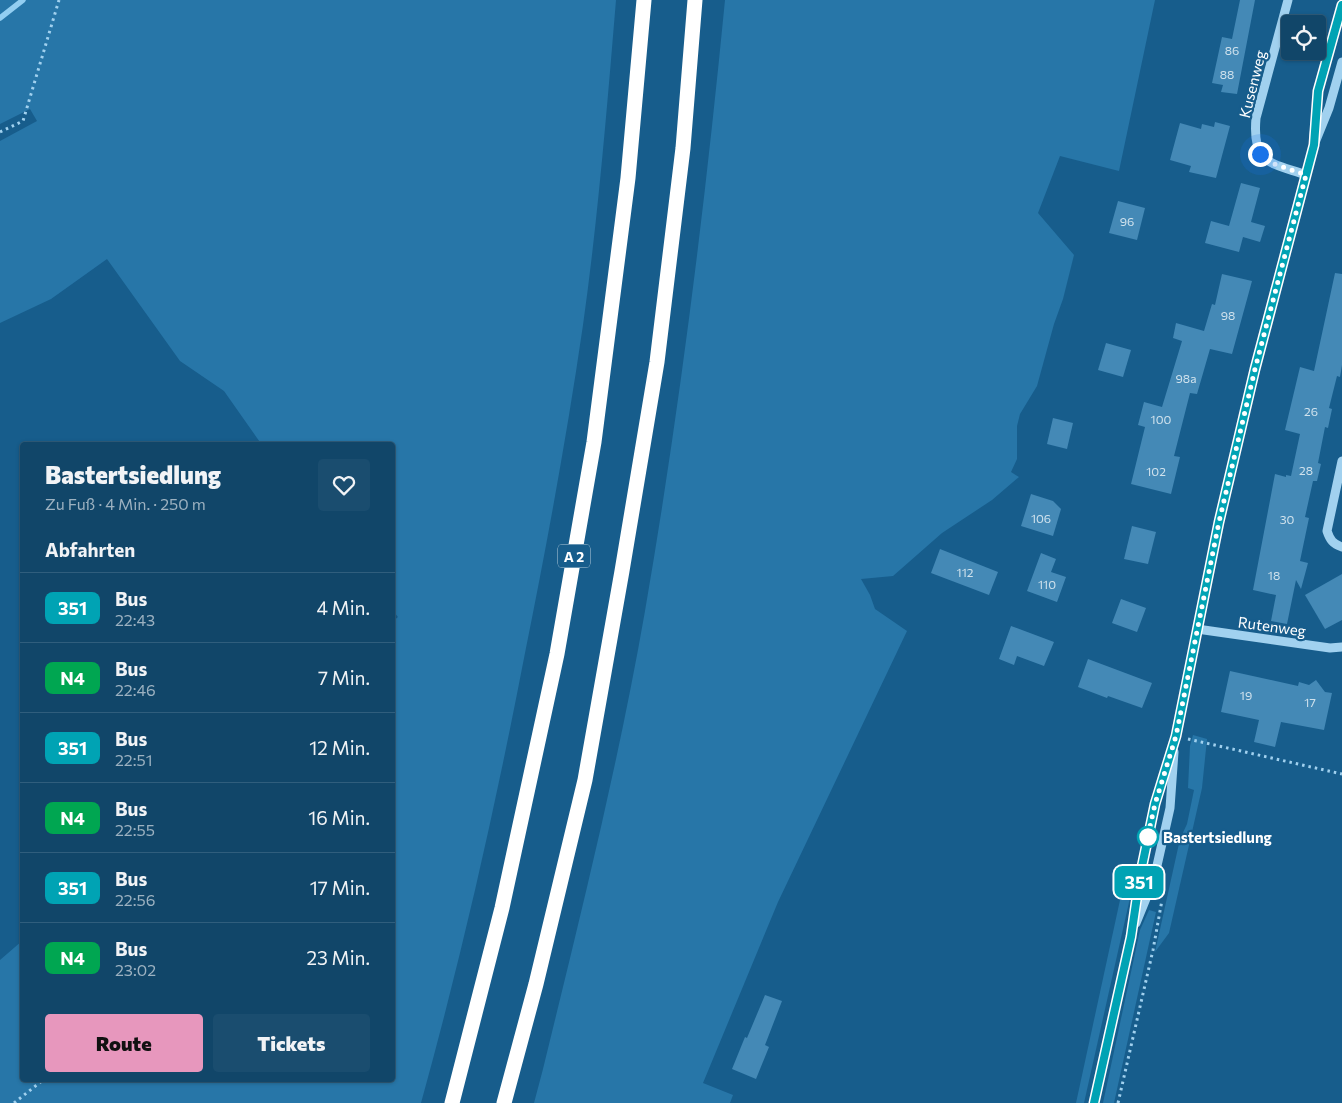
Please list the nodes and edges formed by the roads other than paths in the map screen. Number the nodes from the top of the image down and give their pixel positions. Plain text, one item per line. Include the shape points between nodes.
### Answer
1 (644, 0) edge
2 (695, 0) edge
3 (1288, 0) edge
4 (1342, 5) edge
5 (1342, 62) edge
6 (1314, 145) junction
7 (1306, 175) junction
8 (1342, 461) edge
9 (1342, 547) edge
10 (1197, 629) junction
11 (1342, 647) edge
12 (1176, 736) junction
13 (1131, 937) junction
14 (452, 1103) edge
15 (504, 1103) edge
16 (1094, 1103) edge

1 - 14 highway, A 2 via 628,178 594,442 557,654 502,908
2 - 15 highway via 661,333 622,571 584,780
3 - 7 street, Kusenweg via 1256,118 1256,145 1266,161
4 - 6 street via 1318,91
5 - 6 street
6 - 7 street
7 - 10 street via 1255,369
8 - 9 street via 1327,531 1329,539
10 - 11 street, Rutenweg
10 - 12 street
12 - 13 street via 1155,804
12 - 13 street via 1170,808 1154,879
13 - 16 street

